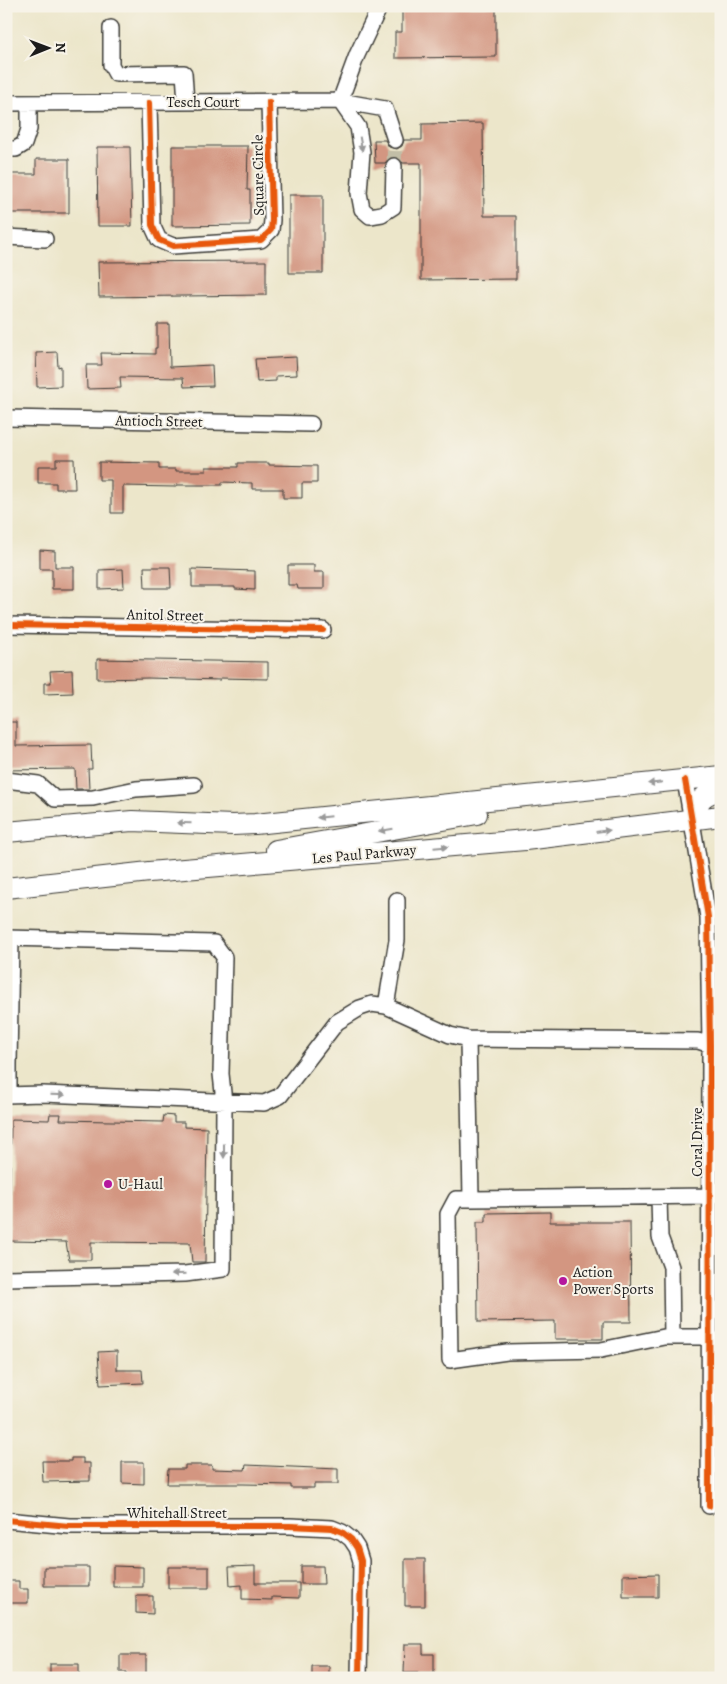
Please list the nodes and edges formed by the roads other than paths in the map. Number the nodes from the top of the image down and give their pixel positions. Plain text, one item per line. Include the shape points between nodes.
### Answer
1 (380, 6) edge
2 (111, 28) dead end
3 (340, 101) junction
4 (149, 102) junction
5 (186, 102) junction
6 (269, 102) junction
7 (6, 103) edge
8 (29, 103) junction
9 (394, 140) tunnel mouth
10 (6, 149) edge
11 (394, 166) tunnel mouth
12 (6, 237) edge
13 (45, 239) dead end
14 (6, 418) edge
15 (311, 424) dead end
16 (6, 625) edge
17 (323, 630) dead end
18 (721, 776) edge
19 (6, 780) edge
20 (685, 780) junction
21 (194, 785) dead end
22 (721, 791) edge
23 (535, 796) junction
24 (721, 816) edge
25 (691, 820) junction
26 (6, 832) edge
27 (149, 872) junction
28 (6, 888) edge
29 (397, 900) dead end
30 (9, 938) edge
31 (386, 1006) junction
32 (468, 1039) junction
33 (715, 1045) edge
34 (8, 1065) edge
35 (7, 1096) edge
36 (224, 1102) junction
37 (710, 1196) junction
38 (659, 1197) junction
39 (471, 1199) junction
40 (6, 1278) edge
41 (672, 1337) junction
42 (710, 1337) junction
43 (709, 1506) dead end
44 (6, 1520) edge
45 (358, 1678) edge

1 - 3 street
2 - 5 street via 111,65 116,74 184,73
3 - 6 street, Tesch Court
3 - 9 street, Tesch Court via 385,109
3 -> 11 street via 358,127 362,152 359,194 362,209 370,216 382,214 393,207
4 - 5 street, Tesch Court
4 - 6 street, Square Circle via 152,224 159,240 172,246 261,240 271,230
4 - 8 street, Tesch Court
5 - 6 street, Tesch Court
7 - 8 street, Tesch Court
8 - 10 street via 29,129 24,144 16,149
12 - 13 street
14 - 15 street, Antioch Street
16 - 17 street, Anitol Street
18 - 20 main road
19 - 21 street via 38,784 55,799 93,798 136,789
20 -> 23 main road
20 - 25 street, Coral Drive
22 - 25 main road via 707,793
23 -> 26 main road via 233,825 132,821
23 -> 27 main road via 509,808
24 - 25 main road, Les Paul Parkway
27 -> 25 main road, Les Paul Parkway via 524,840
25 - 33 street, Coral Drive via 708,918
27 - 28 main road, Les Paul Parkway
29 - 31 street via 397,940
30 - 34 street
30 - 36 street via 214,943 224,957 221,1074
31 - 32 street via 450,1035
31 - 36 street via 372,1004 337,1022 280,1096 264,1103
32 - 33 street via 698,1040
32 - 39 street
33 - 37 street, Coral Drive
34 - 35 street
35 -> 36 street via 43,1094
36 -> 40 street via 224,1269 184,1274
37 - 38 street
37 - 42 street, Coral Drive
38 - 39 street
38 - 41 street via 660,1237 671,1267
39 - 41 street via 456,1199 448,1214 450,1360 507,1352 601,1350
41 - 42 street
42 - 43 street, Coral Drive
44 - 45 street, Whitehall Street via 69,1526 332,1528 357,1548 360,1561

